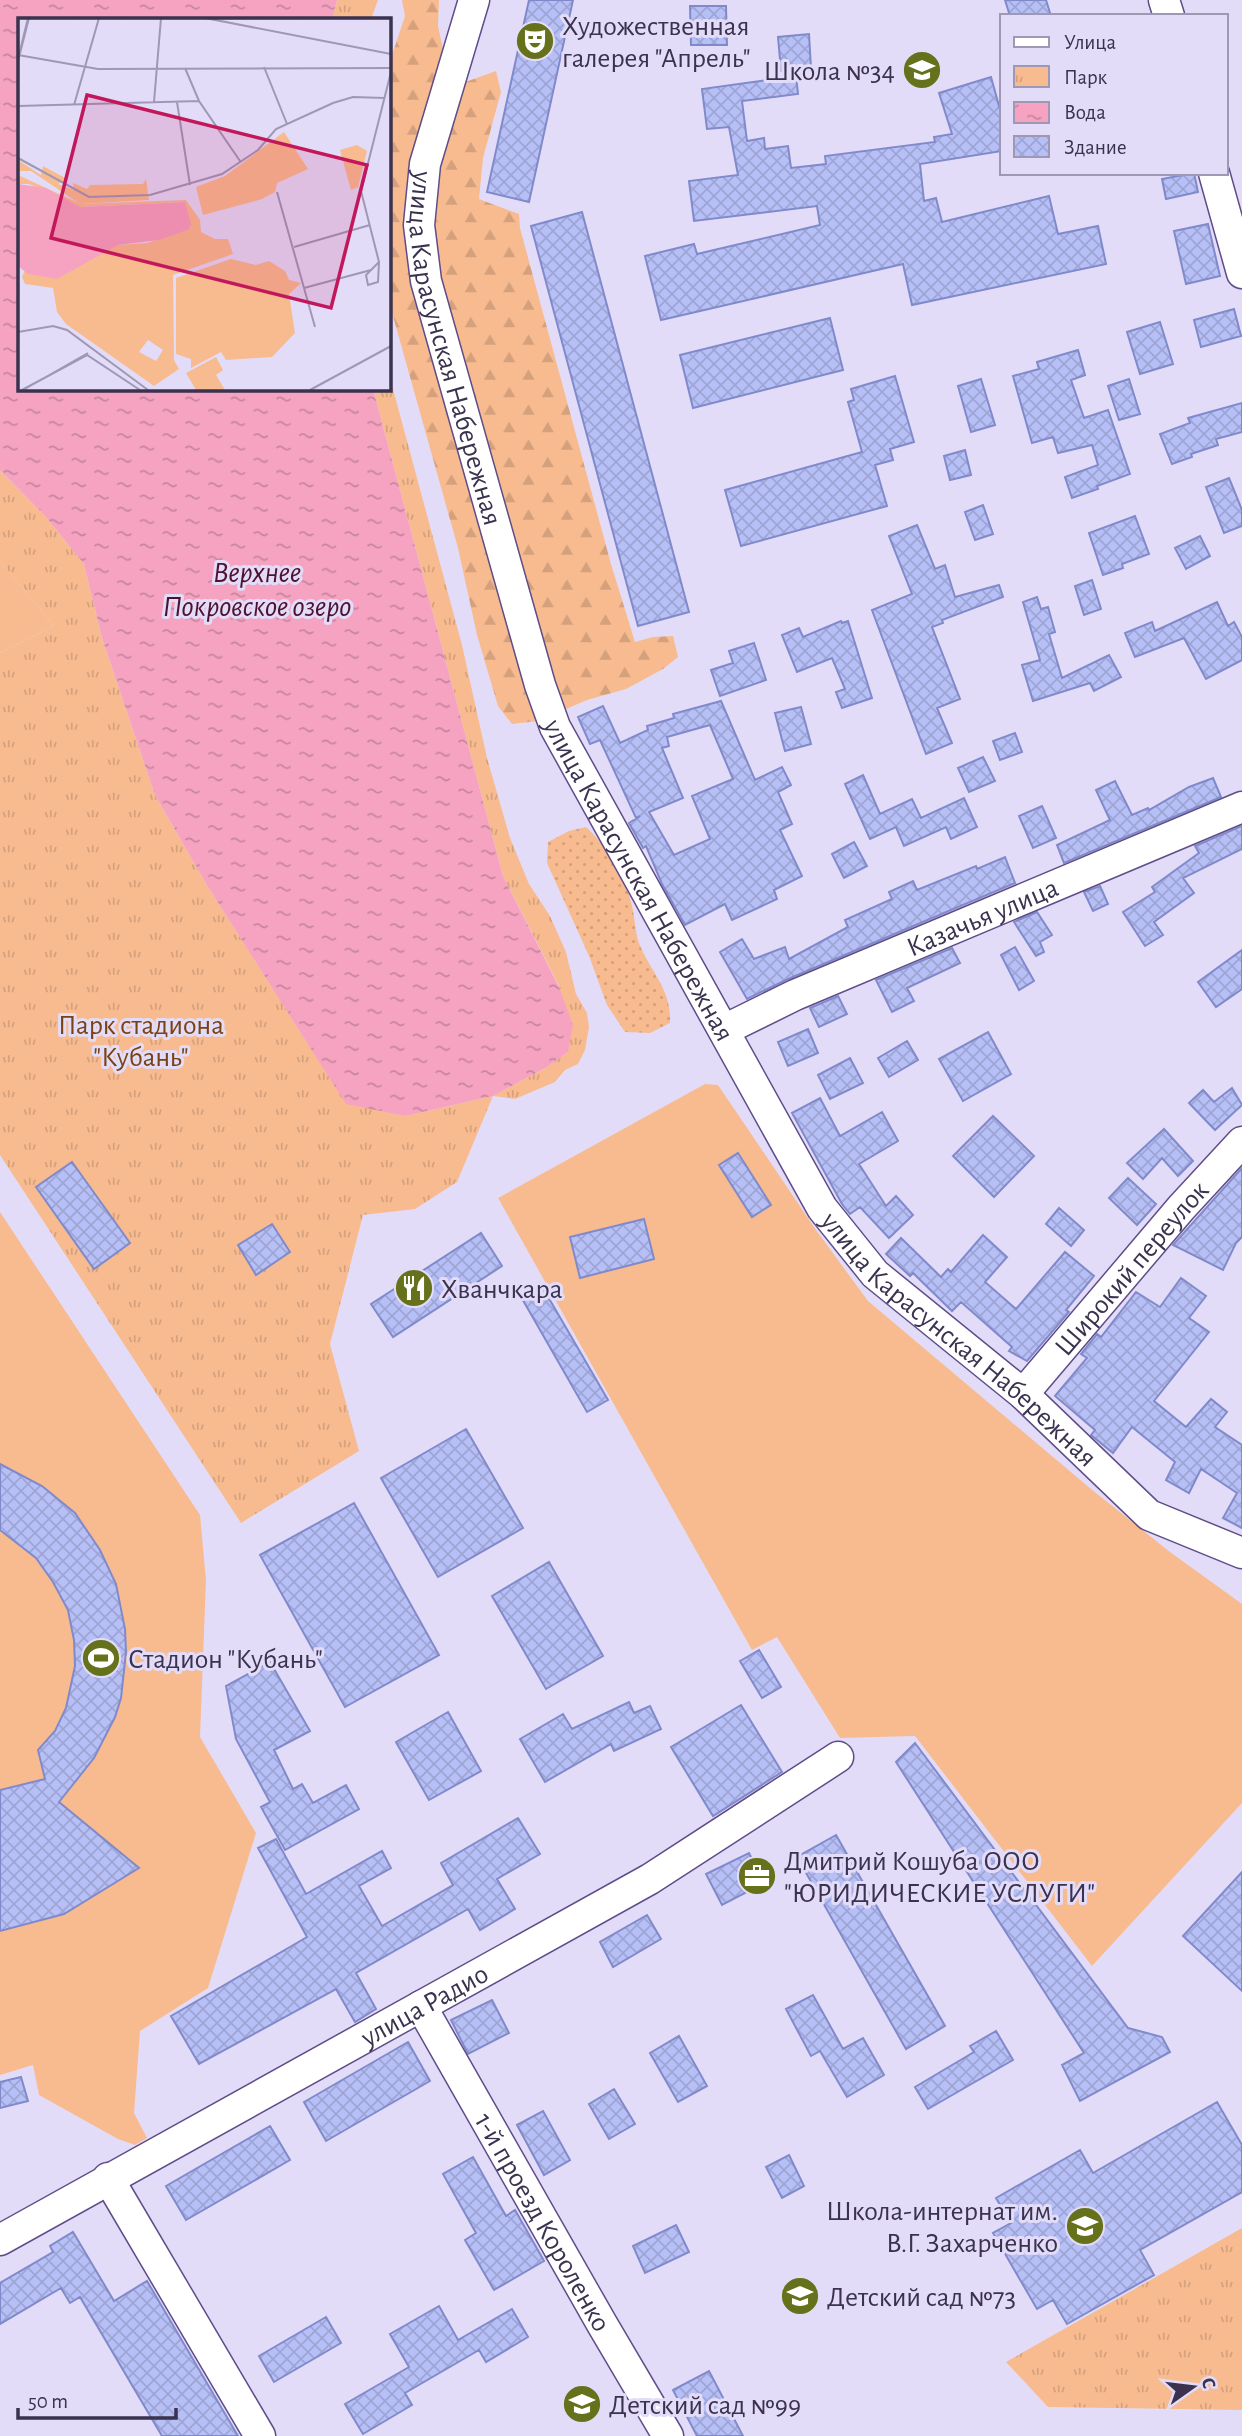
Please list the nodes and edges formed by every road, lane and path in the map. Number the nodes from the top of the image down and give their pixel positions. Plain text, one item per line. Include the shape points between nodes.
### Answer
1 (474, 0) edge
2 (1215, 175) edge
3 (1242, 273) edge
4 (1242, 807) edge
5 (724, 1030) junction
6 (1242, 1142) edge
7 (1023, 1394) junction
8 (1242, 1553) edge
9 (838, 1757) dead end
10 (421, 2006) junction
11 (108, 2178) junction
12 (0, 2240) edge
13 (260, 2436) edge
14 (668, 2436) edge

1 - 5 street, улица Карасунская Набережная via 425,164 419,225 426,281 555,727
2 - 3 street
4 - 5 street, Казачья улица via 795,995
5 - 7 street, улица Карасунская Набережная via 822,1208 867,1264
6 - 7 street, Широкий переулок
7 - 8 street, улица Карасунская Набережная via 1149,1515
9 - 10 street, улица Радио via 650,1879
10 - 11 street, улица Радио
10 - 14 street, 1-й проезд Короленко
11 - 12 street, улица Радио
11 - 13 street

